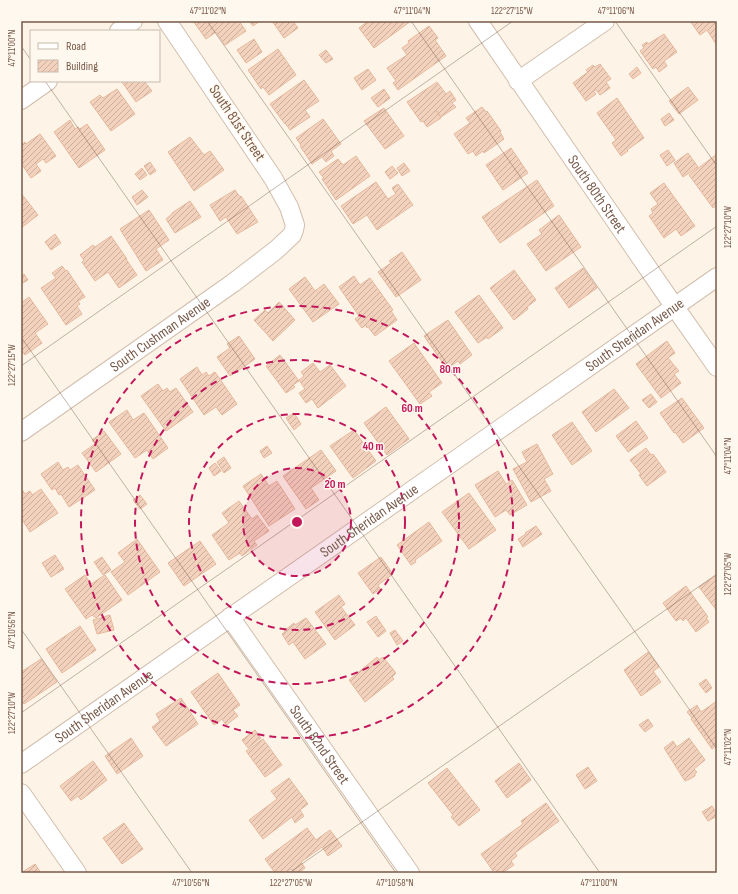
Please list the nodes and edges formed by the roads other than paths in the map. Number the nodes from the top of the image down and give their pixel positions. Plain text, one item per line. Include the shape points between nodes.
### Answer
1 (133, 21) edge
2 (167, 21) edge
3 (478, 21) edge
4 (605, 21) edge
5 (120, 30) edge
6 (518, 81) junction
7 (47, 82) edge
8 (21, 100) edge
9 (294, 230) joint
10 (717, 277) edge
11 (674, 306) junction
12 (717, 367) edge
13 (21, 432) edge
14 (230, 617) junction
15 (21, 764) edge
16 (21, 793) edge
17 (77, 873) edge
18 (410, 873) edge

1 - 5 street
2 - 9 street, South 81st Street via 274,178 289,207 295,225
3 - 6 street, South 80th Street
4 - 6 street
6 - 11 street, South 80th Street
7 - 8 street
9 - 13 street, South Cushman Avenue via 276,250 233,284
10 - 11 street, South Sheridan Avenue
11 - 12 street, South 80th Street
11 - 14 street, South Sheridan Avenue
14 - 15 street, South Sheridan Avenue
14 - 18 street, South 82nd Street
16 - 17 street

